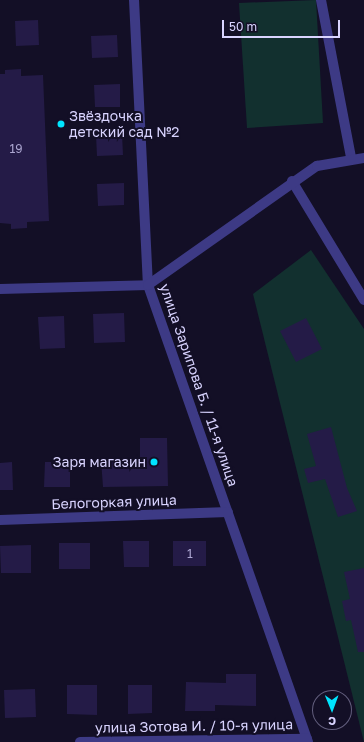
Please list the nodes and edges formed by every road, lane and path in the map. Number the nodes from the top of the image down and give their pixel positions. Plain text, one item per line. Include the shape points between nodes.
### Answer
1 (134, 0) edge
2 (321, 0) edge
3 (352, 158) junction
4 (364, 158) edge
5 (292, 181) junction
6 (148, 285) junction
7 (0, 289) edge
8 (364, 300) edge
9 (228, 512) junction
10 (0, 520) edge
11 (307, 740) edge
12 (80, 742) edge

1 - 6 street, улица Зарипова Б. / 11-я улица
2 - 3 street
3 - 4 street
3 - 5 street via 317,166
5 - 6 street
5 - 8 street
6 - 7 street
6 - 9 street, улица Зарипова Б. / 11-я улица
9 - 10 street, Белогоркая улица
9 - 11 street, улица Зарипова Б. / 11-я улица
11 - 12 street, улица Зотова И. / 10-я улица

